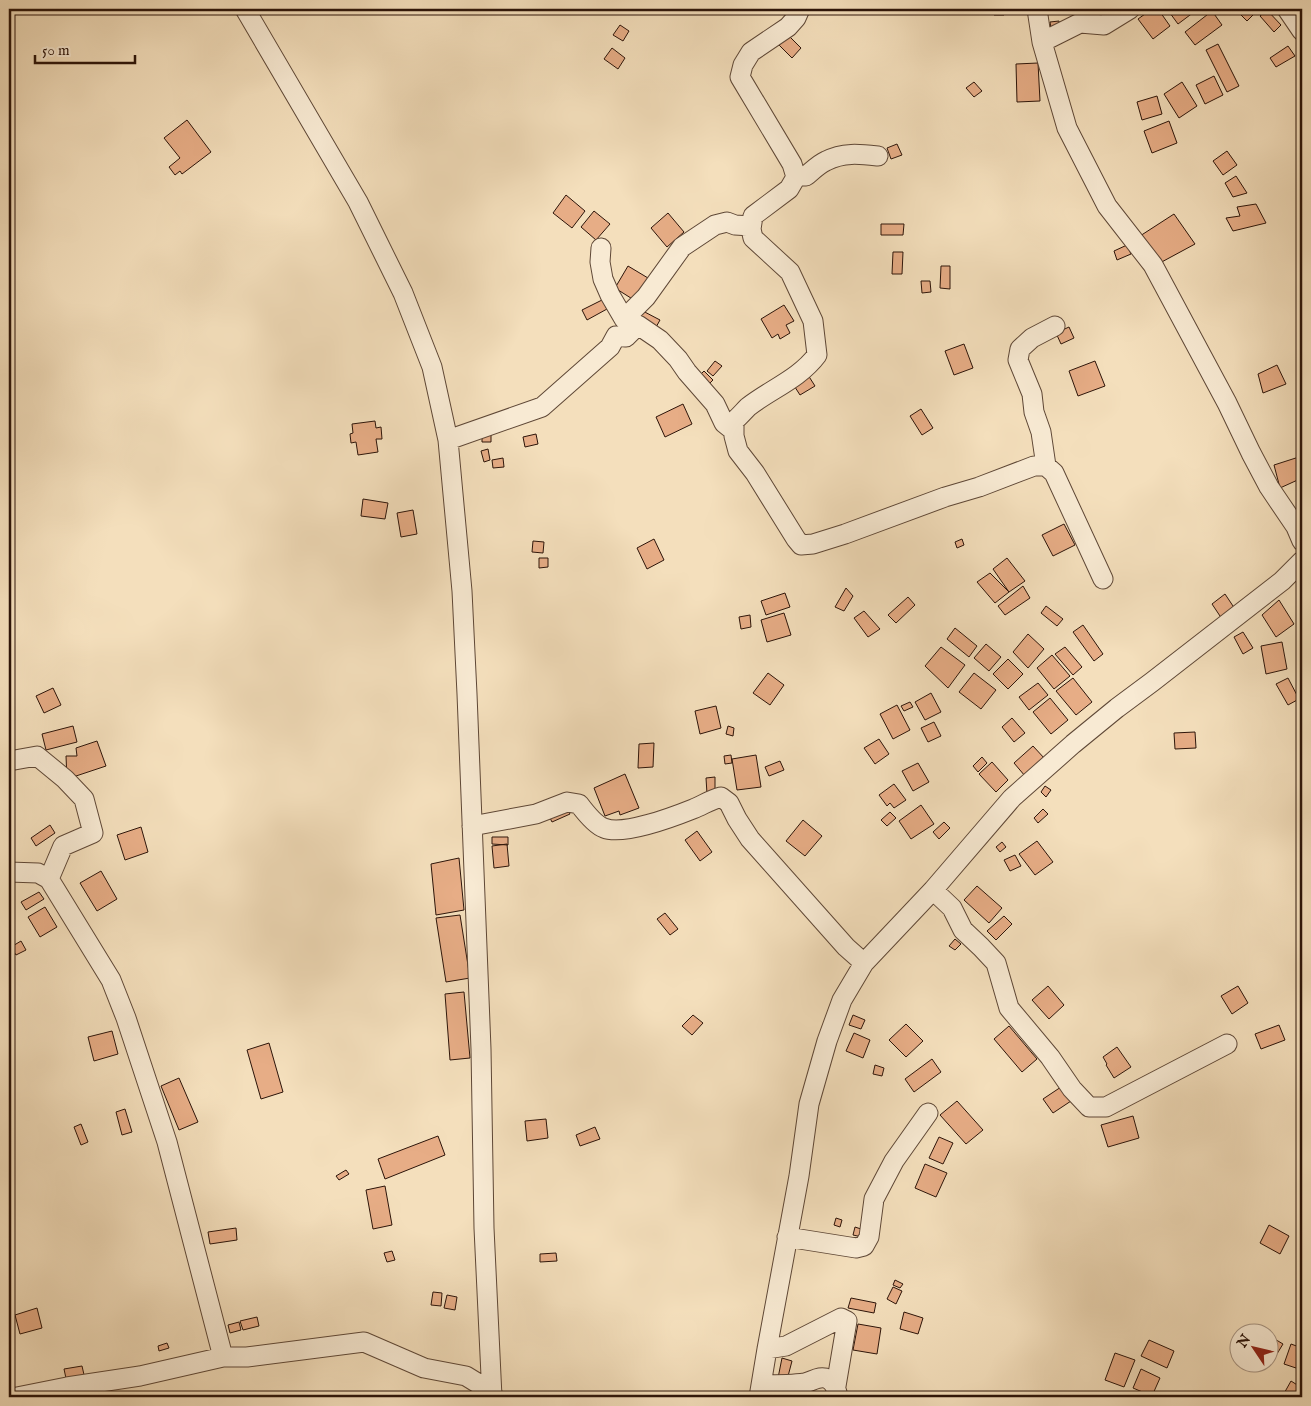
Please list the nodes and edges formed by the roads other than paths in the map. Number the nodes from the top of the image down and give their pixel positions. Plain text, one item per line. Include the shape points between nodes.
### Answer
1 (245, 9) edge
2 (800, 9) edge
3 (1037, 9) edge
4 (1130, 9) edge
5 (1287, 9) edge
6 (1302, 31) edge
7 (1042, 42) junction
8 (878, 156) dead end
9 (795, 175) junction
10 (751, 226) junction
11 (601, 248) dead end
12 (631, 322) junction
13 (1055, 326) dead end
14 (734, 431) junction
15 (448, 440) junction
16 (1046, 466) junction
17 (1302, 541) edge
18 (1302, 561) edge
19 (1103, 579) dead end
20 (9, 760) edge
21 (472, 826) junction
22 (9, 872) edge
23 (49, 879) junction
24 (933, 890) junction
25 (864, 963) junction
26 (1227, 1044) dead end
27 (928, 1113) dead end
28 (787, 1237) junction
29 (767, 1349) junction
30 (223, 1357) junction
31 (760, 1391) edge
32 (837, 1392) edge
33 (492, 1394) edge
34 (17, 1397) edge

1 - 15 street via 358,202 403,293 432,367
2 - 9 street via 788,27 751,52 742,65 740,77 792,164
3 - 7 street
4 - 7 street via 1104,25 1080,23
5 - 6 street
7 - 17 street via 1067,128 1107,206 1154,265 1250,453
8 - 9 street via 856,153 826,161 806,176
9 - 10 street via 789,189 753,216
10 - 12 street via 727,222 715,225 682,247
10 - 14 street via 753,238 790,272 814,321 817,355 799,374 748,408 734,422
11 - 12 street via 603,279 610,295
12 - 14 street via 660,340 678,359 715,404 724,423
12 - 15 street via 626,337 616,336 610,347 542,407
13 - 16 street via 1032,338 1020,349 1018,360 1032,394
14 - 16 street via 738,451 802,545 845,534 1034,466
15 - 21 street via 462,591
16 - 19 street via 1054,473
18 - 24 street via 1282,581 1117,708 1012,798
20 - 23 street via 37,756 84,799 93,834 63,846
21 - 25 street via 536,814 567,802 579,804 603,828 620,830 650,823 721,797 729,803 750,839
21 - 33 street
22 - 23 street via 38,873
23 - 30 street via 111,980 126,1018 167,1142
24 - 25 street
24 - 26 street via 952,908 963,930 996,963 1009,1008 1089,1107 1106,1107
25 - 28 street via 842,1000 819,1068 809,1104
27 - 28 street via 894,1161 874,1199 869,1237 864,1246 856,1248
28 - 29 street
29 - 31 street
29 - 32 street via 786,1346 842,1318 847,1321
30 - 33 street via 247,1357 364,1342 424,1368 466,1376
30 - 34 street via 140,1376
31 - 32 street via 820,1378 828,1379

